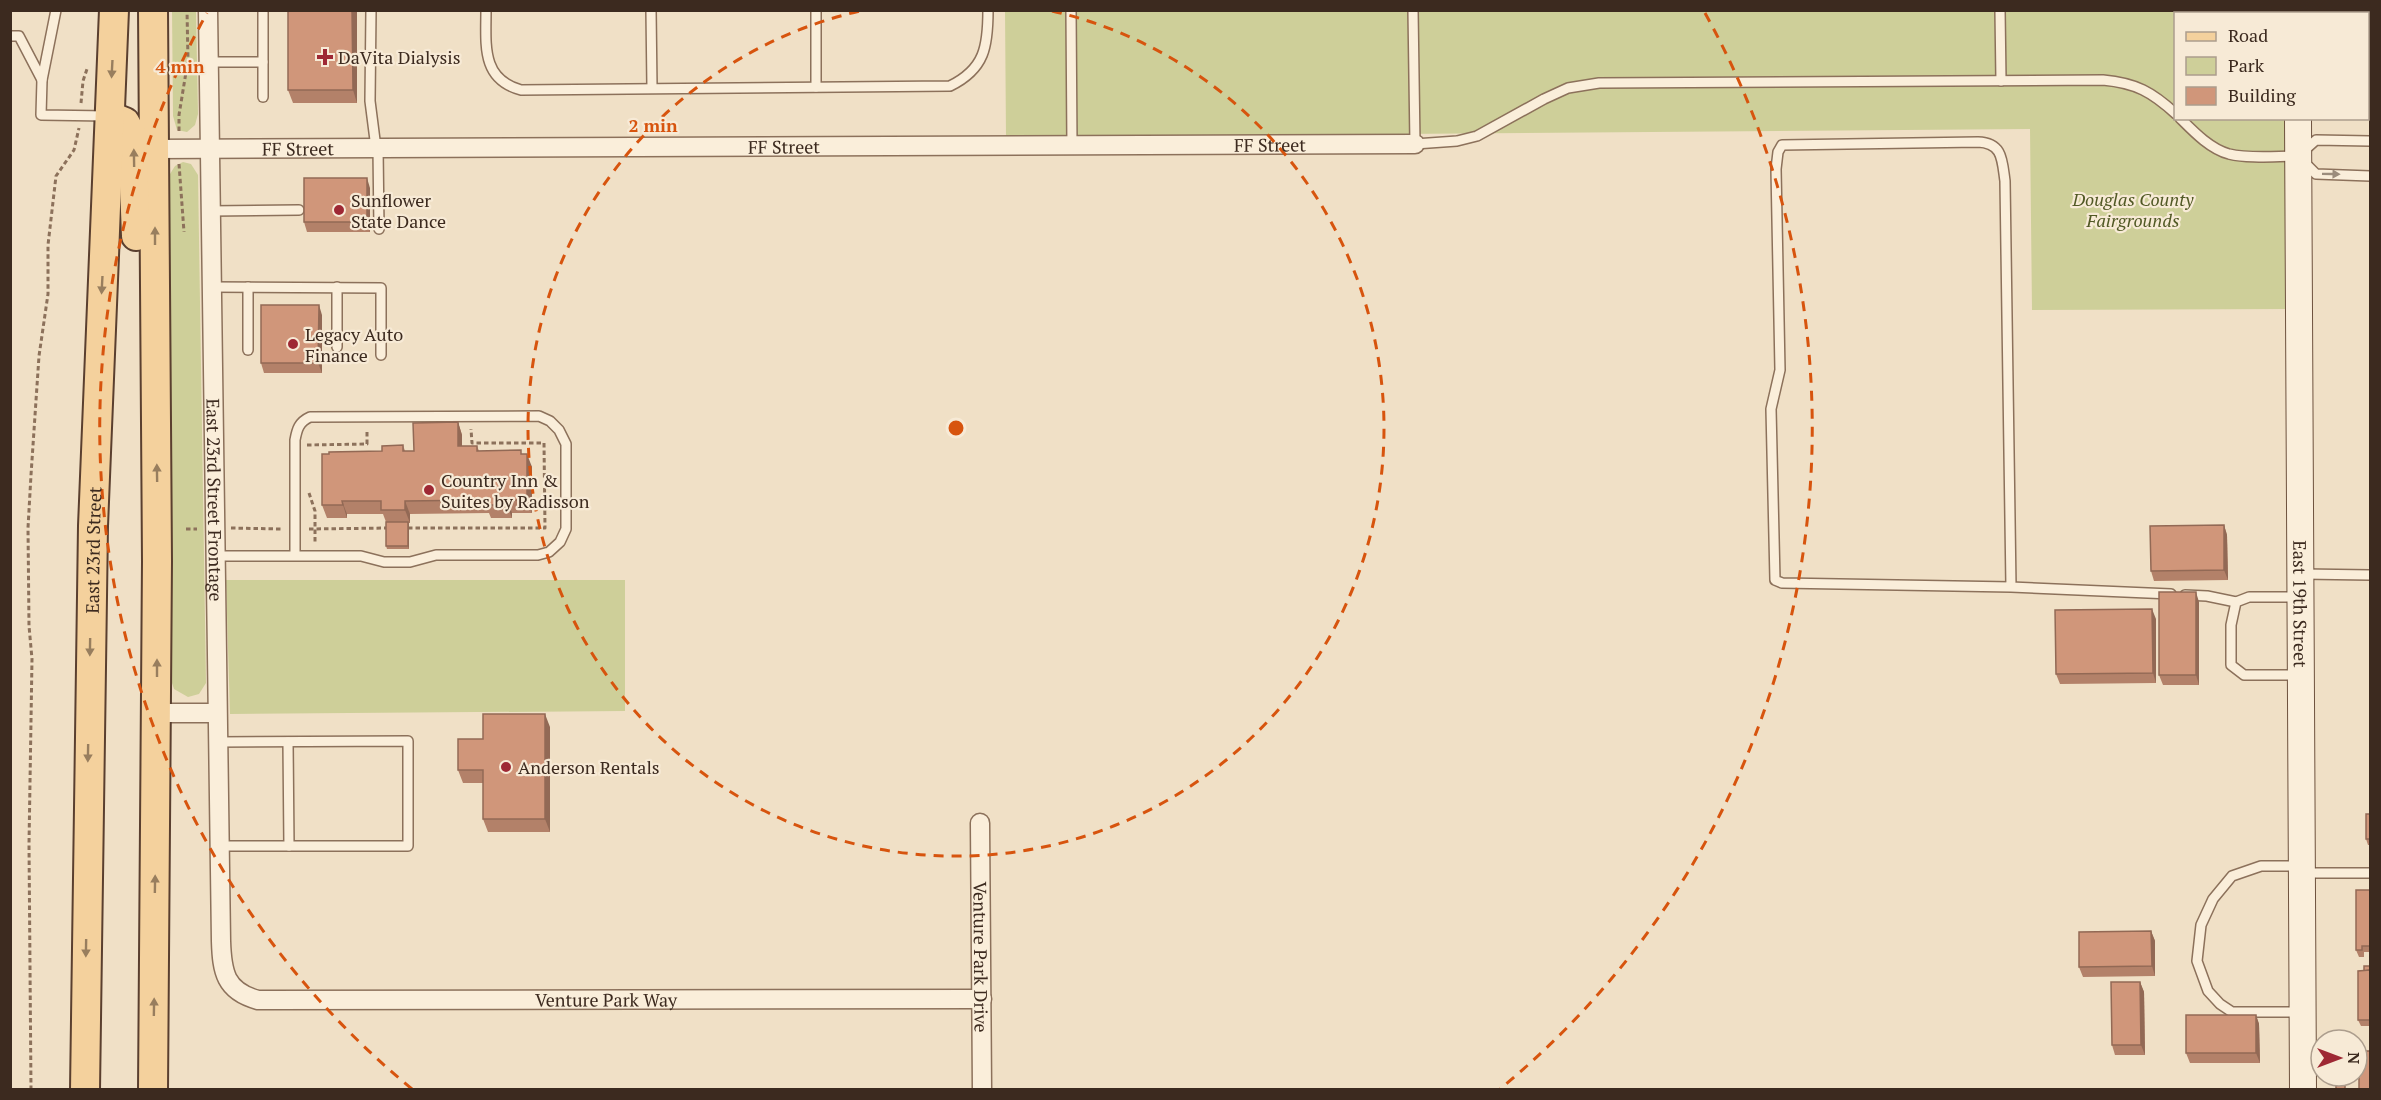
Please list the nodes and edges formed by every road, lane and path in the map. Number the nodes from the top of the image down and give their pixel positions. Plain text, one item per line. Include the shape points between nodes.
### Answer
1 (56, 10) edge
2 (114, 10) edge
3 (153, 10) edge
4 (187, 10) edge
5 (208, 10) edge
6 (263, 10) edge
7 (371, 10) edge
8 (486, 10) edge
9 (651, 10) edge
10 (816, 10) edge
11 (988, 10) edge
12 (1071, 10) edge
13 (1413, 10) edge
14 (2000, 10) edge
15 (10, 36) edge
16 (89, 62) dead end
17 (208, 62) junction
18 (263, 62) junction
19 (42, 80) junction
20 (2001, 81) junction
21 (816, 87) junction
22 (652, 88) junction
23 (263, 97) dead end
24 (2174, 113) edge
25 (80, 116) junction
26 (110, 117) junction
27 (2182, 120) edge
28 (2298, 120) edge
29 (179, 129) dead end
30 (2370, 141) edge
31 (1414, 144) junction
32 (1072, 147) junction
33 (377, 148) junction
34 (154, 149) junction
35 (209, 149) junction
36 (2298, 156) junction
37 (179, 166) dead end
38 (2370, 176) edge
39 (299, 210) dead end
40 (210, 211) junction
41 (379, 229) dead end
42 (184, 232) dead end
43 (211, 287) junction
44 (248, 287) junction
45 (337, 288) junction
46 (337, 347) dead end
47 (248, 350) dead end
48 (381, 355) dead end
49 (156, 424) junction
50 (367, 429) dead end
51 (460, 429) edge
52 (307, 455) dead end
53 (308, 489) dead end
54 (395, 528) edge
55 (407, 528) edge
56 (186, 529) dead end
57 (215, 529) junction
58 (295, 529) junction
59 (315, 529) junction
60 (215, 556) junction
61 (295, 556) junction
62 (315, 556) junction
63 (2370, 575) edge
64 (2301, 586) junction
65 (2011, 587) junction
66 (2236, 602) junction
67 (2301, 675) junction
68 (218, 712) junction
69 (157, 713) junction
70 (218, 742) junction
71 (288, 742) junction
72 (980, 822) dead end
73 (220, 846) junction
74 (289, 846) junction
75 (2302, 869) junction
76 (2370, 873) edge
77 (234, 988) joint
78 (982, 999) junction
79 (2303, 1012) junction
80 (157, 1082) edge
81 (31, 1089) edge
82 (85, 1089) edge
83 (982, 1089) edge
84 (2303, 1089) edge

1 - 19 lane
2 -> 26 main road, East 23rd Street
3 - 34 main road
4 - 29 path via 188,60
5 - 17 street, East 23rd Street Frontage
6 - 18 lane
7 - 33 lane via 370,101
8 - 22 lane via 487,56 495,74 508,86 521,90
9 - 22 lane
10 - 21 lane
11 - 21 lane via 984,56 962,80 950,86
12 - 32 lane
13 - 31 lane
14 - 20 lane
15 - 19 lane via 19,36
16 - 25 path via 82,81
17 - 18 lane
17 - 35 street, East 23rd Street Frontage
18 - 23 lane
19 - 25 lane via 41,115
20 - 24 lane via 2124,82 2144,89
20 - 31 lane via 1599,83 1568,88 1477,136
21 - 22 lane
25 - 26 lane
25 - 81 path via 78,142 56,176 28,528 32,659
49 -> 26 main road via 140,374 132,135 125,122
26 -> 82 main road, East 23rd Street via 92,548
27 - 36 lane via 2208,143 2228,154
28 - 36 street, East 19th Street
30 - 36 lane via 2316,140
31 - 32 street, FF Street
32 - 33 street, FF Street
33 - 35 street, FF Street
33 - 41 lane
34 - 35 street, FF Street
49 -> 34 main road
35 - 40 street, East 23rd Street Frontage
36 -> 38 lane via 2316,174
36 - 64 street, East 19th Street
37 - 42 path
39 - 40 lane
40 - 43 street, East 23rd Street Frontage
43 - 44 lane
43 - 57 street, East 23rd Street Frontage
44 - 45 lane
44 - 47 lane
45 - 46 lane
45 - 48 lane via 381,288
69 -> 49 main road
50 - 52 path via 367,444 307,444
51 - 55 path via 472,429 472,443 544,443 545,528
53 - 59 path via 315,511
54 - 59 path
56 - 57 path
57 - 58 path
57 - 60 street, East 23rd Street Frontage
58 - 59 path
58 - 61 lane
58 - 62 lane via 295,440 297,429 310,417 539,416 559,430 566,444 566,529 549,552 436,555 410,562
59 - 62 path
60 - 61 lane
60 - 68 street, East 23rd Street Frontage
61 - 62 lane
63 - 64 lane
64 - 66 lane
64 - 67 street, East 19th Street
65 - 65 lane via 2006,181 1997,148 1990,142 1782,145 1776,169 1780,370 1771,409 1775,580
65 - 66 lane via 2207,596
66 - 67 lane via 2231,625 2231,665 2244,675
67 - 75 street, East 19th Street
68 - 69 street
68 - 70 street, East 23rd Street Frontage
80 -> 69 main road
70 - 71 lane
70 - 73 street, East 23rd Street Frontage
71 - 74 lane
71 - 74 lane via 408,741 408,846
72 - 78 street, Venture Park Drive
73 - 74 lane
73 - 77 street, East 23rd Street Frontage via 222,963
75 - 76 lane
75 - 79 street, East 19th Street
75 - 79 lane via 2261,866 2232,876 2213,899 2201,925 2197,961 2208,991 2232,1012
77 - 78 street, Venture Park Way via 258,1000
78 - 83 street, Venture Park Drive
79 - 84 street, East 19th Street

